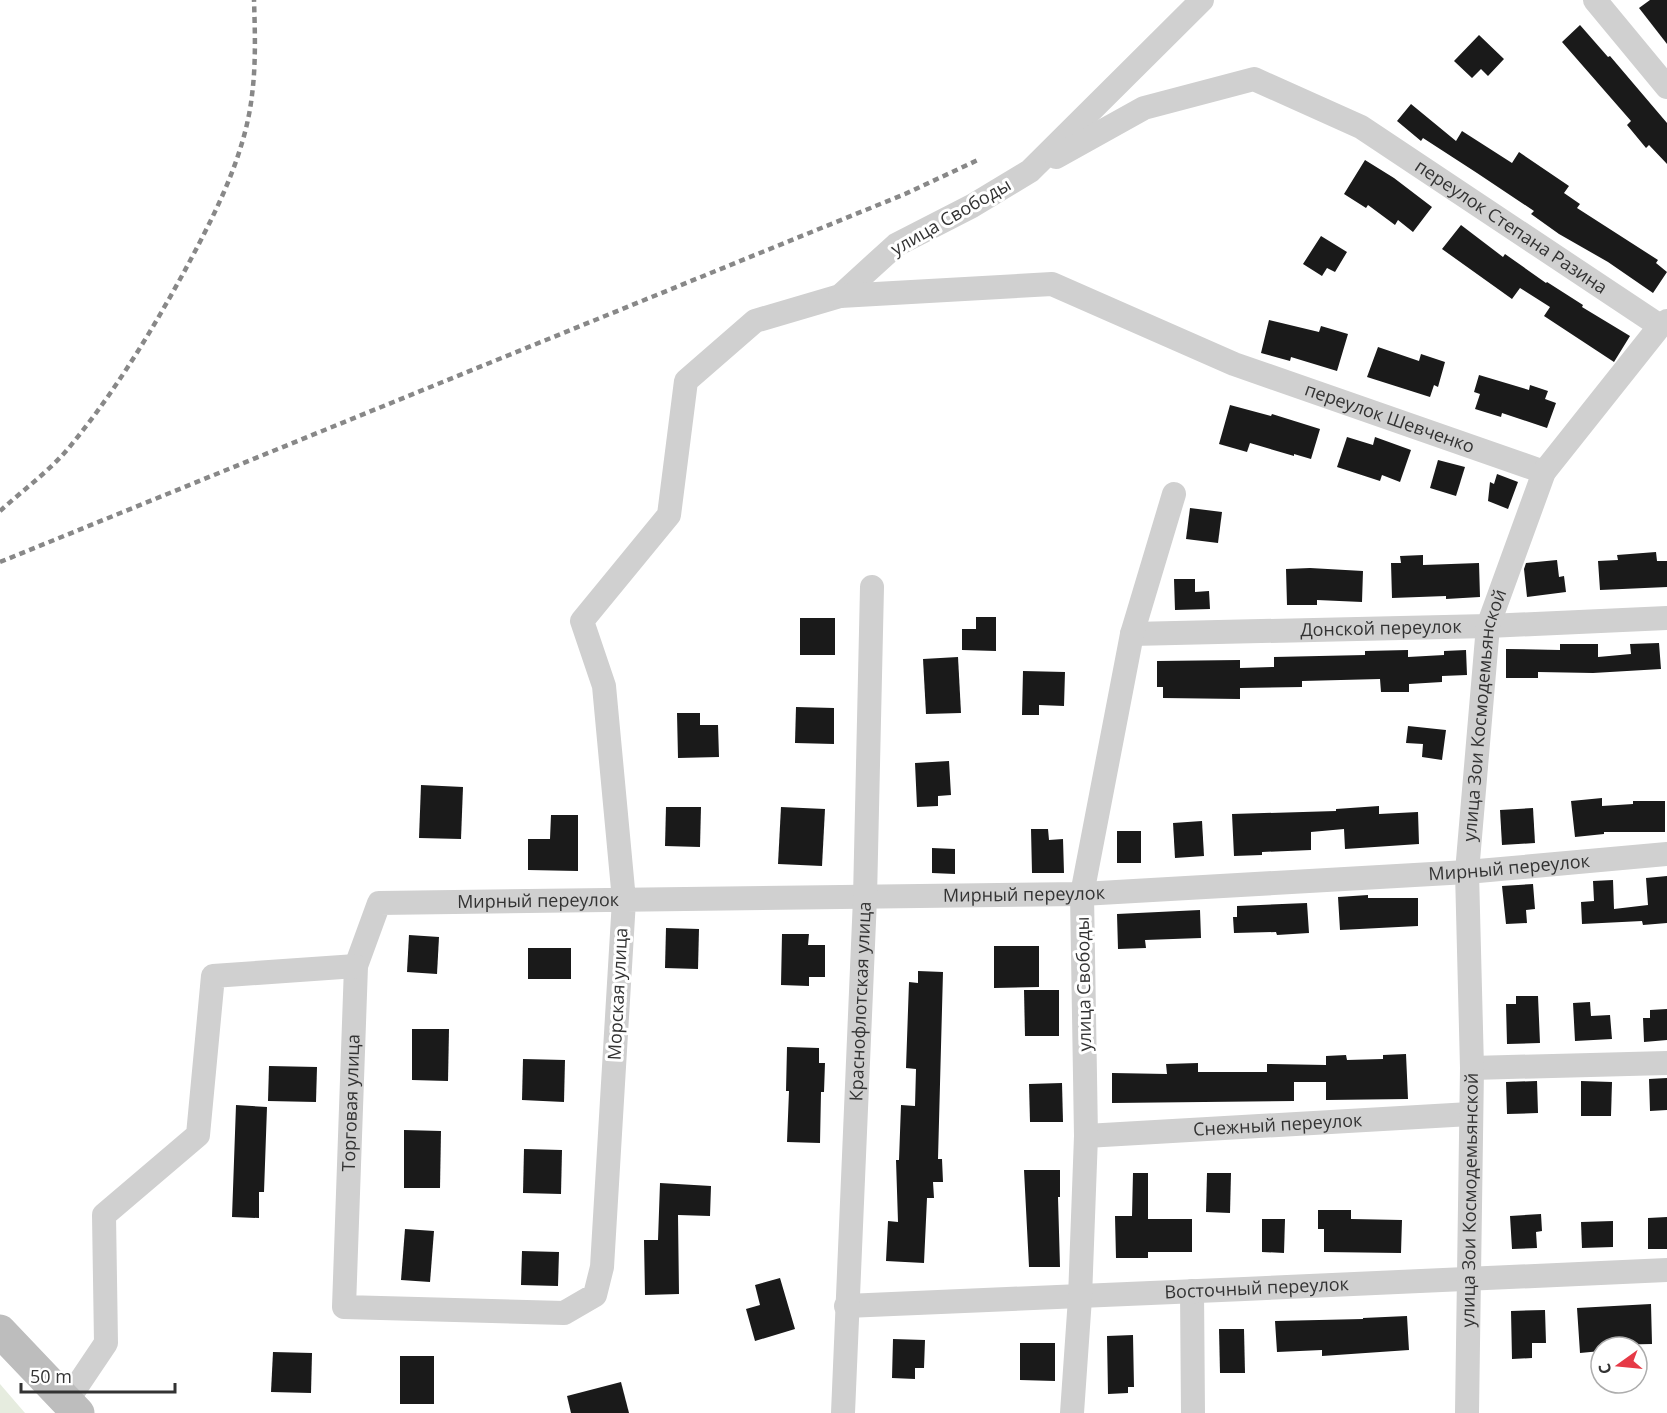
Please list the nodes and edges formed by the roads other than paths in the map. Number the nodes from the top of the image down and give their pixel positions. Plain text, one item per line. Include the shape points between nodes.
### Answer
1 (1202, 0) edge
2 (1595, 0) edge
3 (1667, 87) edge
4 (1030, 171) junction
5 (840, 296) junction
6 (1663, 323) edge
7 (1544, 472) junction
8 (1174, 494) dead end
9 (872, 587) dead end
10 (1667, 618) edge
11 (1488, 626) junction
12 (1132, 634) junction
13 (604, 686) joint
14 (1667, 854) edge
15 (1467, 872) junction
16 (1082, 894) junction
17 (865, 898) junction
18 (624, 900) junction
19 (380, 903) joint
20 (356, 966) junction
21 (1667, 1063) edge
22 (1472, 1068) junction
23 (1470, 1114) junction
24 (1086, 1136) junction
25 (1667, 1270) edge
26 (1467, 1278) junction
27 (1192, 1291) junction
28 (1080, 1298) junction
29 (846, 1306) junction
30 (344, 1307) joint
31 (0, 1331) edge
32 (72, 1407) edge
33 (843, 1413) edge
34 (1072, 1413) edge
35 (1193, 1413) edge
36 (1467, 1413) edge

1 - 4 street, улица Свободы
2 - 3 street
4 - 5 street, улица Свободы via 896,245
4 - 6 street, переулок Степана Разина via 1144,108 1254,79 1361,127
5 - 7 street, переулок Шевченко via 1052,284 1234,364
5 - 13 street, улица Свободы via 755,321 686,381 669,516 582,621
6 - 7 street, улица Зои Космодемьянской
7 - 11 street, улица Зои Космодемьянской
8 - 12 street, улица Свободы
9 - 17 street, Краснофлотская улица
10 - 11 street, Донской переулок
11 - 12 street, Донской переулок
11 - 15 street, улица Зои Космодемьянской
12 - 16 street, улица Свободы
13 - 18 street, Морская улица
14 - 15 street, Мирный переулок
15 - 16 street, Мирный переулок
15 - 22 street, улица Зои Космодемьянской
16 - 17 street, Мирный переулок
16 - 24 street, улица Свободы
17 - 18 street, Мирный переулок
17 - 29 street, Краснофлотская улица
18 - 19 street, Мирный переулок
18 - 30 street, Морская улица via 602,1267 595,1295 564,1313
19 - 20 street, Торговая улица
20 - 30 street, Торговая улица
20 - 32 street via 213,976 198,1135 104,1215 106,1343
21 - 22 street
22 - 23 street, улица Зои Космодемьянской
23 - 24 street, Снежный переулок
23 - 26 street, улица Зои Космодемьянской
24 - 28 street, улица Свободы
25 - 26 street, Восточный переулок
26 - 27 street, Восточный переулок
26 - 36 street, улица Зои Космодемьянской
27 - 28 street, Восточный переулок
27 - 35 street
28 - 29 street, Восточный переулок
28 - 34 street, улица Свободы
29 - 33 street, Краснофлотская улица
31 - 32 street

